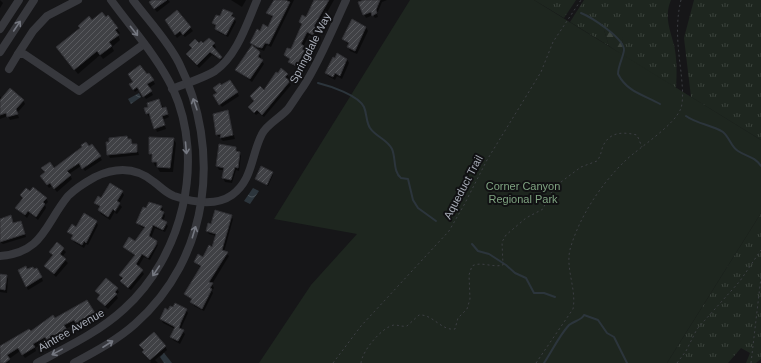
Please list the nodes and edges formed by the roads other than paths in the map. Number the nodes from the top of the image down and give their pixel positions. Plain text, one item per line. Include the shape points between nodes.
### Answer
1 (19, 0) edge
2 (34, 0) edge
3 (78, 0) edge
4 (111, 0) edge
5 (133, 0) edge
6 (258, 0) edge
7 (346, 0) edge
8 (0, 29) edge
9 (144, 44) junction
10 (0, 52) edge
11 (18, 54) junction
12 (9, 69) dead end
13 (188, 83) junction
14 (172, 89) junction
15 (184, 199) junction
16 (200, 202) junction
17 (0, 256) edge
18 (37, 363) edge
19 (74, 363) edge

1 - 8 street
10 -> 2 street
3 - 11 street via 47,16 33,31
4 -> 9 street, Aintree Avenue
5 - 13 street via 179,62
6 - 13 street via 224,64
7 - 16 street, Springdale Way via 306,83 288,109 263,132 250,172 240,188 220,201
9 - 11 street via 79,91 24,54
9 - 14 street, Aintree Avenue
11 - 12 street
13 - 14 street
16 -> 13 street via 205,170 203,140 197,107
14 -> 15 street, Aintree Avenue via 185,136 188,169
15 - 16 street, Springdale Way
15 - 17 street, Springdale Way via 167,193 138,172 111,171 85,182 71,193 43,236 27,250
15 -> 18 street, Aintree Avenue via 181,217 169,249 158,269 126,308 101,328
19 -> 16 street via 120,336 160,297 189,247 198,219

